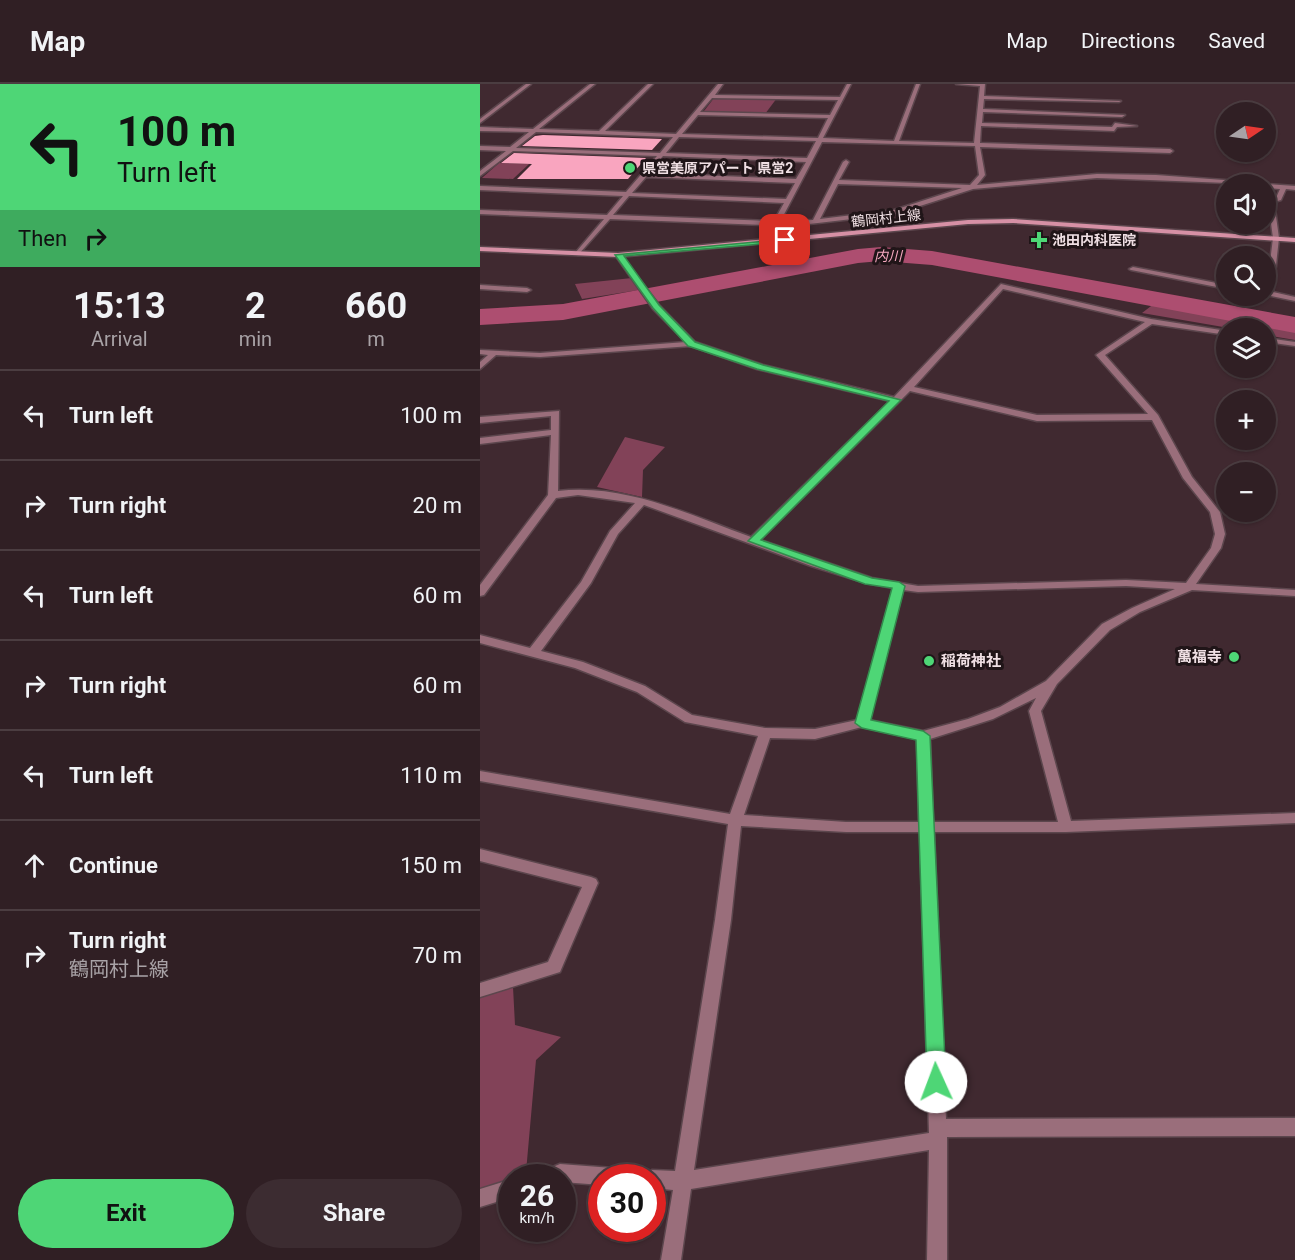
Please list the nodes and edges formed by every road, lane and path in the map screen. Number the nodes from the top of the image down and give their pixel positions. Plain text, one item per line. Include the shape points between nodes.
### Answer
1 (529, 84) edge
2 (593, 84) edge
3 (651, 84) edge
4 (720, 84) edge
5 (849, 84) edge
6 (918, 84) edge
7 (958, 84) edge
8 (983, 86) edge
9 (1017, 91) dead end
10 (710, 96) junction
11 (982, 97) junction
12 (841, 99) junction
13 (1119, 101) dead end
14 (981, 110) junction
15 (695, 113) junction
16 (1122, 115) dead end
17 (832, 117) junction
18 (480, 121) edge
19 (979, 124) junction
20 (1134, 126) dead end
21 (480, 129) edge
22 (534, 130) junction
23 (600, 133) junction
24 (676, 135) junction
25 (820, 140) junction
26 (896, 142) junction
27 (977, 144) junction
28 (480, 148) edge
29 (511, 149) junction
30 (1170, 151) dead end
31 (660, 154) junction
32 (810, 160) junction
33 (846, 162) dead end
34 (480, 174) edge
35 (643, 175) junction
36 (799, 181) junction
37 (836, 182) junction
38 (1216, 182) edge
39 (972, 187) junction
40 (1276, 187) edge
41 (1284, 187) junction
42 (480, 188) edge
43 (1295, 188) edge
44 (627, 194) junction
45 (788, 201) junction
46 (480, 212) edge
47 (609, 217) junction
48 (814, 222) junction
49 (776, 224) junction
50 (1276, 238) junction
51 (1295, 240) edge
52 (1275, 246) edge
53 (481, 250) edge
54 (579, 253) junction
55 (618, 255) junction
56 (1133, 269) dead end
57 (1216, 285) edge
58 (480, 288) edge
59 (527, 290) dead end
60 (1276, 295) edge
61 (1295, 299) edge
62 (1151, 321) junction
63 (1216, 331) edge
64 (1276, 341) edge
65 (692, 344) junction
66 (1295, 344) edge
67 (480, 352) edge
68 (494, 353) junction
69 (480, 367) edge
70 (908, 388) junction
71 (896, 400) junction
72 (1155, 417) junction
73 (480, 420) edge
74 (480, 430) edge
75 (555, 432) junction
76 (484, 440) edge
77 (554, 495) junction
78 (642, 501) junction
79 (753, 541) junction
80 (899, 586) junction
81 (1188, 588) junction
82 (480, 593) edge
83 (1295, 593) edge
84 (480, 639) edge
85 (533, 653) junction
86 (1052, 681) junction
87 (862, 723) junction
88 (765, 733) junction
89 (923, 736) junction
90 (480, 776) edge
91 (1295, 818) edge
92 (735, 820) junction
93 (1066, 827) junction
94 (928, 828) junction
95 (480, 855) edge
96 (480, 990) edge
97 (1295, 1127) edge
98 (938, 1134) junction
99 (666, 1180) edge
100 (682, 1181) junction
101 (498, 1192) edge
102 (480, 1198) edge
103 (671, 1260) edge
104 (938, 1260) edge

1 - 18 street
2 - 22 street
3 - 23 street
4 - 10 street
5 - 12 street
6 - 26 street
7 - 8 street
8 - 9 street
8 - 11 street
10 - 12 street
10 - 15 street
11 - 13 street
11 - 14 street
12 - 17 street
14 - 16 street
14 - 19 street
15 - 17 street
15 - 24 street
17 - 25 street
19 - 20 street via 1114,129 1114,125
19 - 27 street
21 - 22 street
22 - 23 street
22 - 29 street
23 - 24 street
24 - 25 street
24 - 31 street
25 - 26 street
25 - 32 street
26 - 27 street
27 - 30 street
27 - 39 street via 982,175
28 - 29 street
29 - 31 street
29 - 34 street
31 - 32 street
31 - 35 street
32 - 36 street
33 - 37 street
35 - 36 street
35 - 44 street
36 - 45 street
37 - 39 street
37 - 48 street
38 - 39 street via 1097,176
39 - 48 street via 895,212
40 - 41 street
41 - 43 street
41 - 50 street via 1279,199 1271,201
42 - 44 street
44 - 45 street
44 - 47 street
45 - 49 street
46 - 47 street
47 - 49 street
47 - 54 street
48 - 49 street
50 - 51 main road, 鶴岡村上線
50 - 52 street
50 - 55 main road, 鶴岡村上線 via 986,221
53 - 54 main road, 鶴岡村上線
54 - 55 main road, 鶴岡村上線
55 - 65 street via 656,307
56 - 57 street
58 - 59 street
60 - 61 street
62 - 63 street
62 - 70 street via 1001,286
62 - 72 street via 1100,355
64 - 66 street
65 - 68 street via 540,355
65 - 71 street via 760,367
67 - 68 street
68 - 69 street
70 - 71 street
70 - 72 street via 1037,418
71 - 79 street
72 - 81 street via 1188,478 1215,512 1220,534 1216,548
73 - 75 street via 556,413
74 - 76 street
75 - 76 street
75 - 77 street
77 - 78 street via 578,492
77 - 82 street
78 - 79 street
78 - 85 street via 614,533 586,583
79 - 80 street via 870,581
80 - 81 street via 918,589 1126,584
80 - 87 street
81 - 83 street
81 - 86 street via 1106,627
84 - 85 street
85 - 88 street via 579,665 641,689 689,719
86 - 89 street via 1006,710
86 - 93 street via 1035,711
87 - 88 street via 815,734
87 - 89 street
88 - 92 street
89 - 94 street
90 - 92 street
91 - 93 street
92 - 94 street
92 - 100 street
93 - 94 street
94 - 98 street
95 - 96 street via 591,884 554,967
97 - 98 street
98 - 100 street
98 - 104 street
99 - 100 street
100 - 103 street
101 - 102 street

